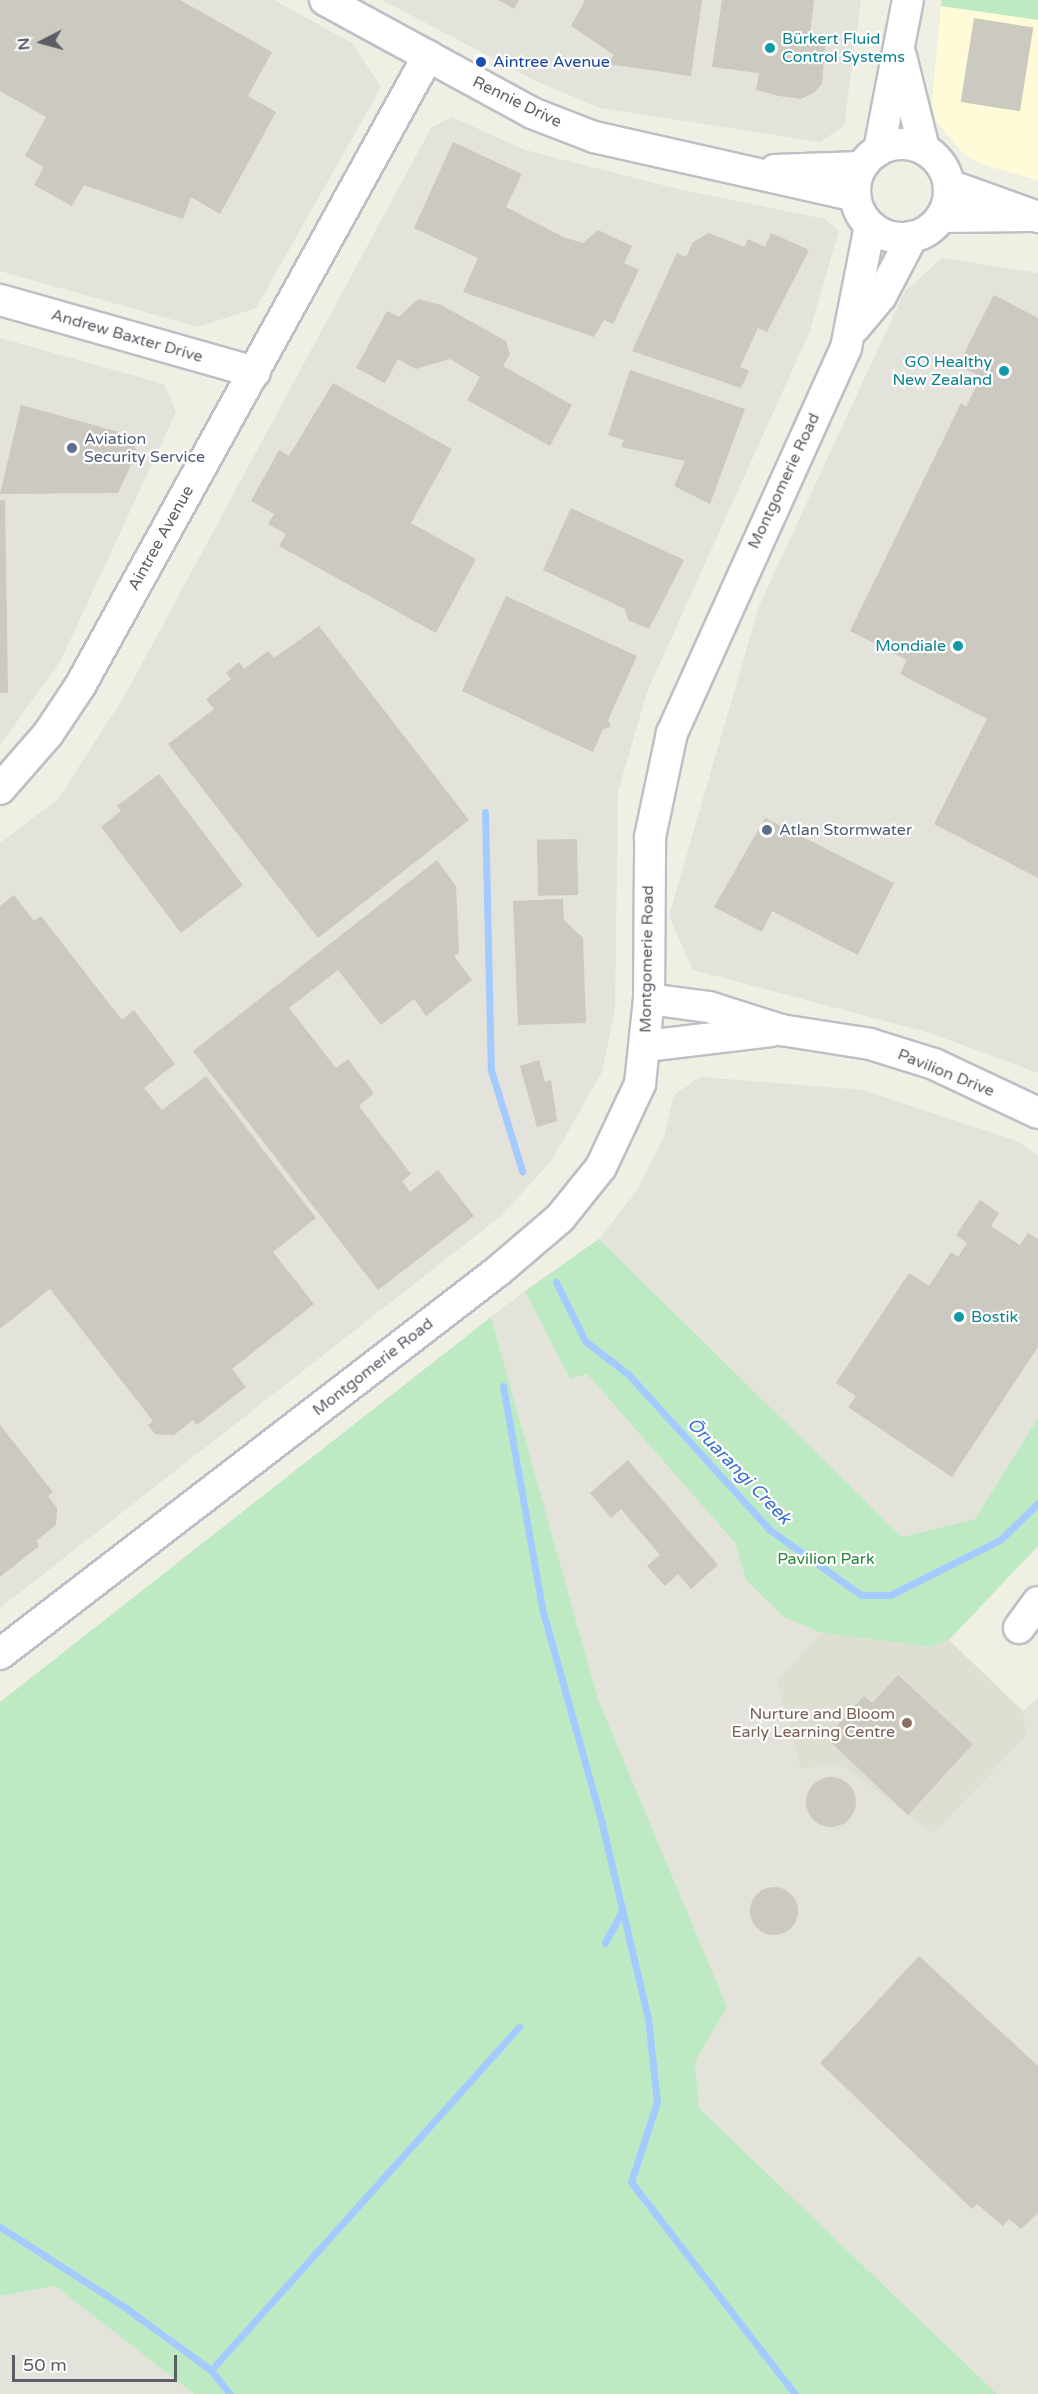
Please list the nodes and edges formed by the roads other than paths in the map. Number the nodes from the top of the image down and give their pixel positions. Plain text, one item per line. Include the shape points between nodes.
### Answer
1 (325, 0) edge
2 (908, 0) edge
3 (428, 56) junction
4 (901, 56) junction
5 (924, 149) junction
6 (870, 158) junction
7 (760, 172) junction
8 (949, 185) junction
9 (855, 196) junction
10 (1036, 216) edge
11 (941, 217) junction
12 (870, 226) junction
13 (912, 237) junction
14 (0, 300) edge
15 (851, 331) junction
16 (255, 372) junction
17 (0, 789) edge
18 (649, 999) junction
19 (781, 1030) junction
20 (646, 1046) junction
21 (1038, 1113) edge
22 (1038, 1602) edge
23 (1019, 1628) dead end
24 (0, 1654) edge

1 - 3 street, Rennie Drive
2 - 4 street
3 - 7 street, Rennie Drive via 532,113 594,136 668,157
3 - 16 street, Aintree Avenue
4 - 5 street
4 - 6 street
5 - 6 street via 909,144
5 - 8 street via 940,165
6 - 7 street, Rennie Drive
6 - 9 street
7 - 9 street, Rennie Drive
8 - 10 street
8 - 11 street
9 - 12 street
10 - 11 street via 988,221
11 - 13 street
12 - 13 street via 883,234
12 - 15 street, Montgomerie Road
13 - 15 street, Montgomerie Road via 881,296
14 - 16 street, Andrew Baxter Drive
15 - 18 street, Montgomerie Road via 672,733 650,837
16 - 17 street, Aintree Avenue via 80,686 48,734
18 - 19 street, Pavilion Drive via 709,1007
18 - 20 street, Montgomerie Road
19 - 20 street, Pavilion Drive
19 - 21 street, Pavilion Drive via 870,1044 934,1064
20 - 24 street, Montgomerie Road via 640,1084 616,1140 560,1218
22 - 23 street

